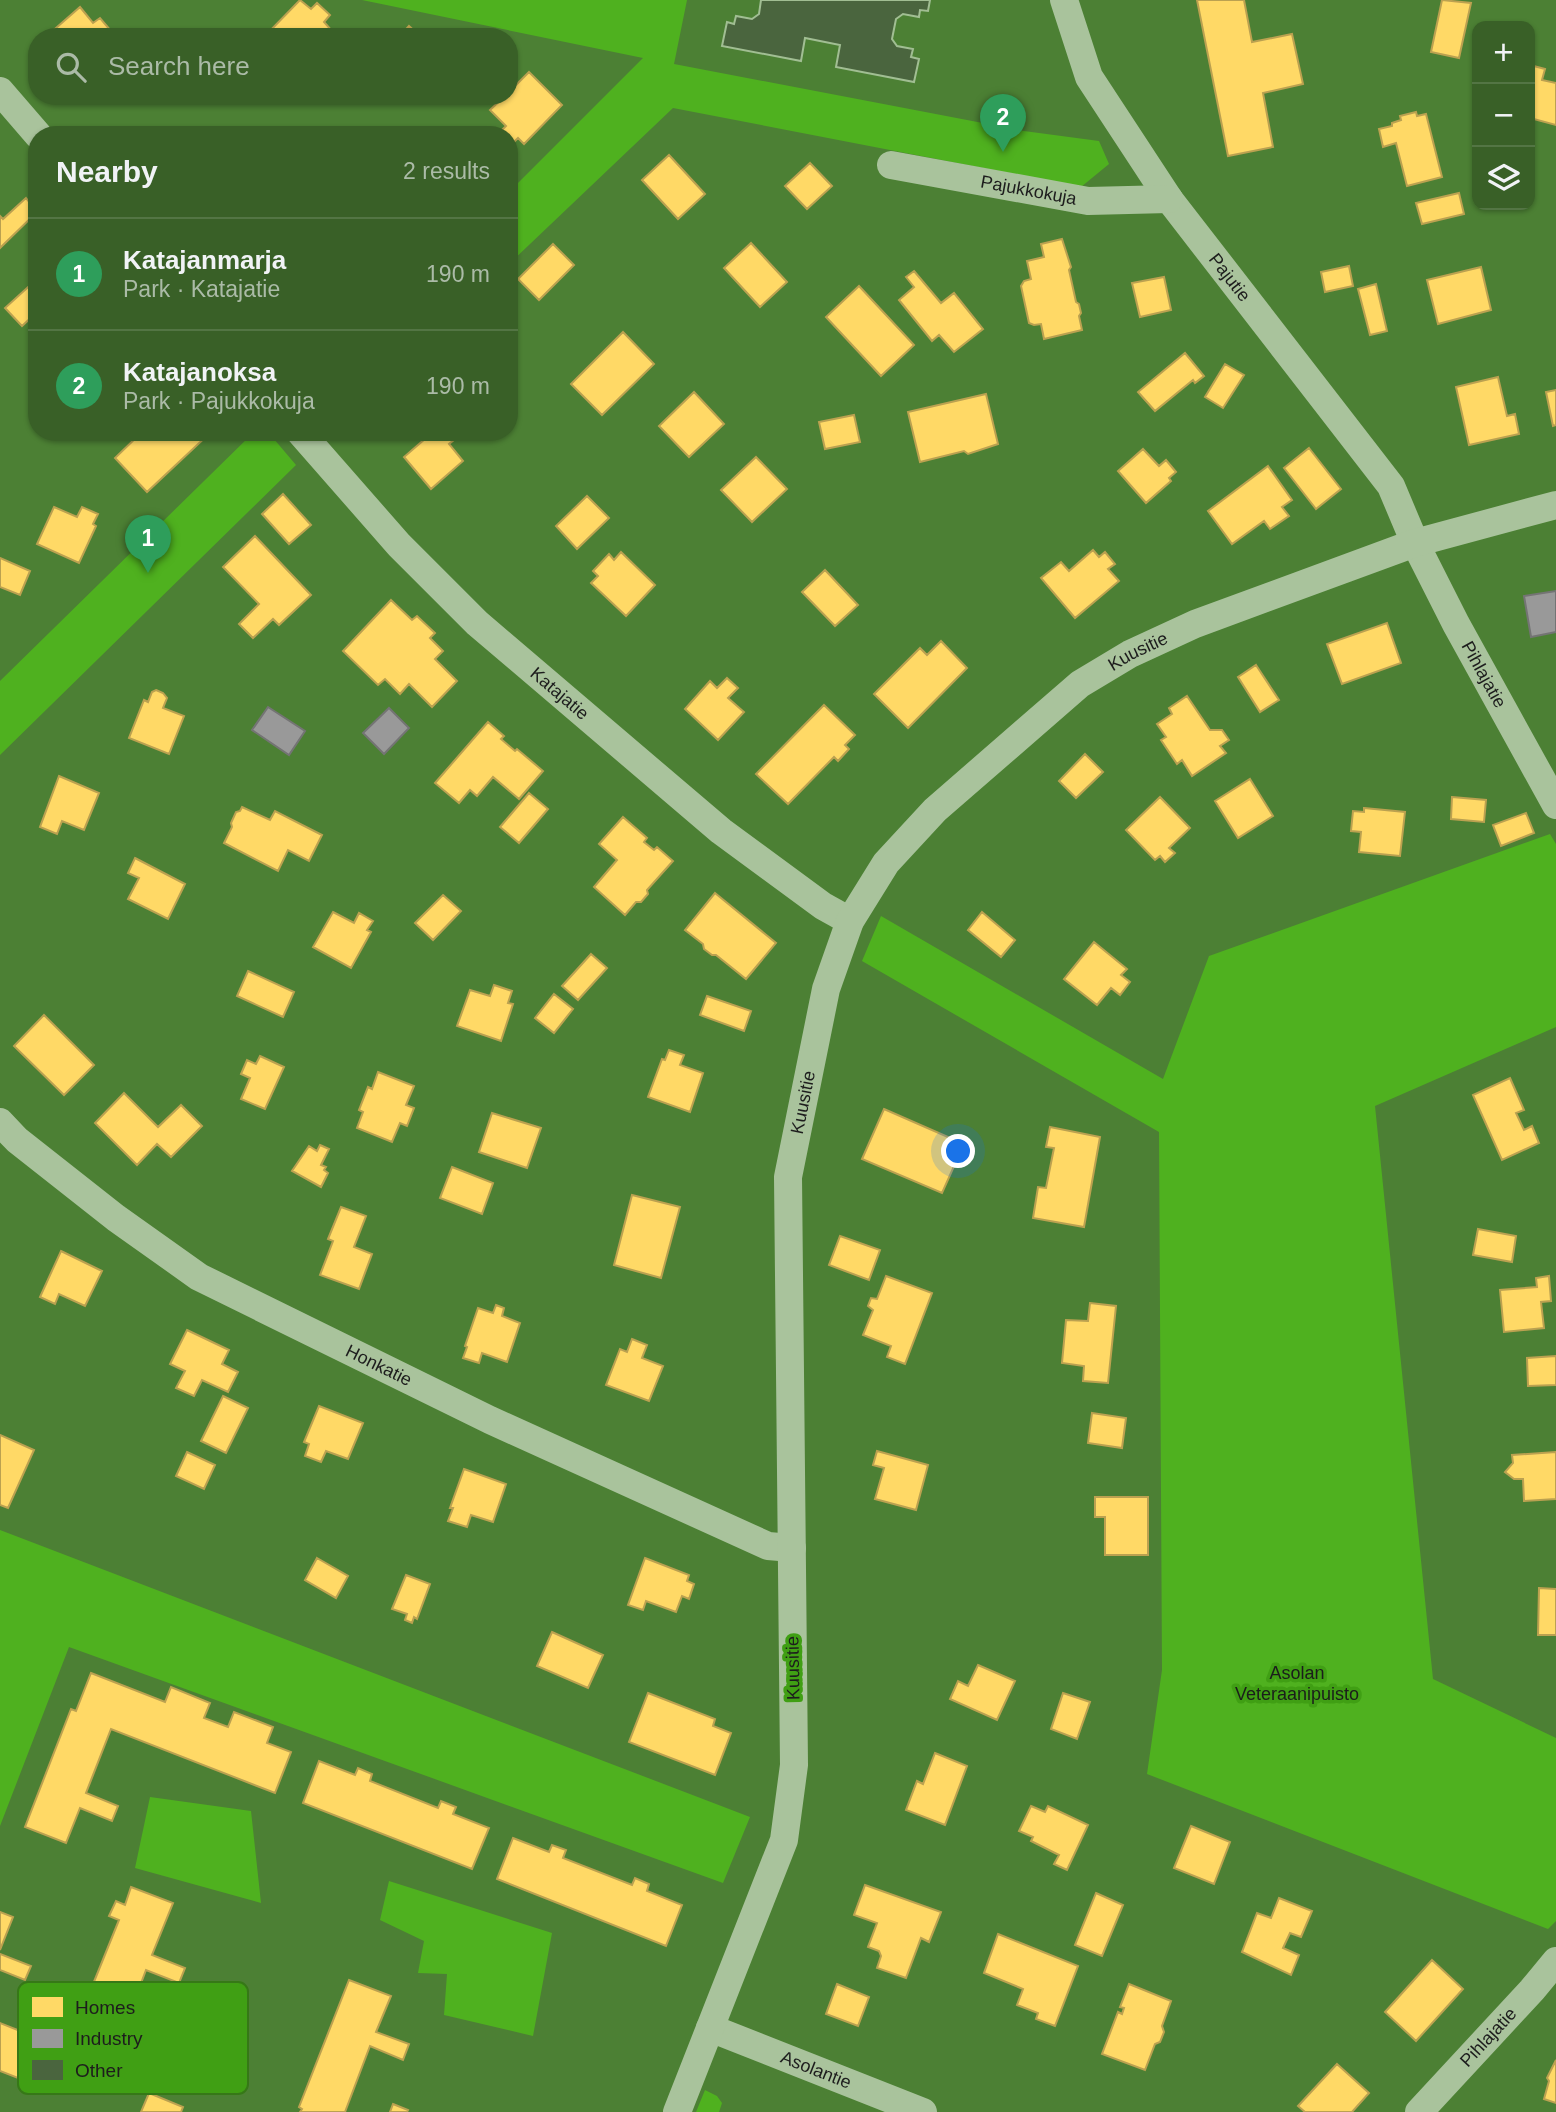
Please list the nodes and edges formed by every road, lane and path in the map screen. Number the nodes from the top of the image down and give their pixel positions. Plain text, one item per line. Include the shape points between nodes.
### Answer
1 (1064, 0) edge
2 (0, 91) edge
3 (30, 126) edge
4 (891, 165) dead end
5 (1169, 199) junction
6 (308, 441) edge
7 (1556, 505) edge
8 (1415, 543) junction
9 (1556, 805) edge
10 (850, 921) junction
11 (0, 1122) edge
12 (792, 1548) junction
13 (1556, 1961) edge
14 (710, 2028) junction
15 (677, 2112) edge
16 (923, 2112) edge
17 (1419, 2112) edge

1 - 5 street, Pajutie via 1089,77
2 - 3 street
4 - 5 street, Pajukkokuja via 1088,201
5 - 8 street, Pajutie via 1391,486
6 - 10 street, Katajatie via 399,545 477,623 721,831
7 - 8 street, Kuusitie
8 - 9 street, Pihlajatie
8 - 10 street, Kuusitie via 1195,624 1080,684 935,810 886,863
10 - 12 street, Kuusitie via 826,989 789,1177
11 - 12 street, Honkatie via 116,1218 199,1277 534,1440 768,1546
12 - 14 street, Kuusitie via 794,1765 784,1840
13 - 17 street, Pihlajatie
14 - 15 street, Kuusitie
14 - 16 street, Asolantie

